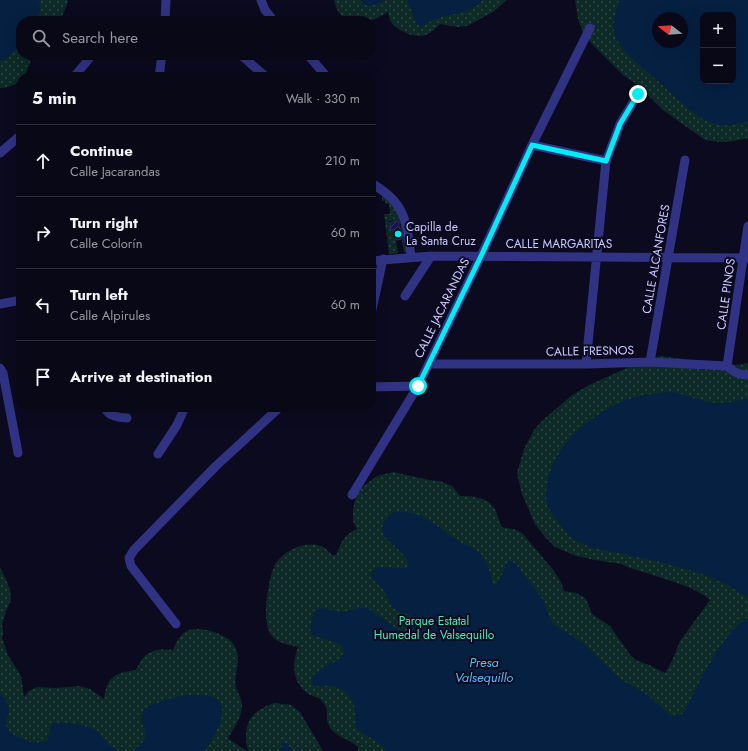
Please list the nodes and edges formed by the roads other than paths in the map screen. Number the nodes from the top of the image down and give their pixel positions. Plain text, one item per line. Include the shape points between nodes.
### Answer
1 (166, 0) edge
2 (261, 0) edge
3 (165, 16) edge
4 (270, 16) edge
5 (590, 28) dead end
6 (88, 60) edge
7 (161, 60) edge
8 (247, 60) edge
9 (312, 60) edge
10 (78, 72) edge
11 (160, 72) edge
12 (260, 72) edge
13 (323, 72) edge
14 (638, 94) dead end
15 (16, 139) edge
16 (532, 145) junction
17 (0, 153) edge
18 (685, 160) dead end
19 (606, 161) junction
20 (376, 186) edge
21 (748, 226) edge
22 (431, 256) junction
23 (481, 256) junction
24 (596, 256) junction
25 (411, 257) junction
26 (668, 257) junction
27 (745, 258) edge
28 (383, 259) junction
29 (376, 260) edge
30 (376, 291) edge
31 (405, 296) dead end
32 (16, 301) edge
33 (0, 304) edge
34 (650, 362) junction
35 (429, 364) junction
36 (586, 364) junction
37 (727, 366) junction
38 (0, 368) edge
39 (748, 375) edge
40 (418, 386) junction
41 (376, 387) edge
42 (106, 412) edge
43 (183, 412) edge
44 (275, 412) edge
45 (127, 418) dead end
46 (18, 453) dead end
47 (158, 454) dead end
48 (352, 495) dead end
49 (176, 624) dead end

1 - 3 street
2 - 4 street
5 - 16 street, CALLE JACARANDAS
6 - 10 street
7 - 11 street
8 - 12 street
9 - 13 street
14 - 19 street via 620,124
15 - 17 street
16 - 19 street
16 - 23 street, CALLE JACARANDAS
18 - 26 street, CALLE ALCANFORES
19 - 24 street
20 - 25 street via 395,202 403,213
21 - 27 street, CALLE PINOS
22 - 23 street, CALLE MARGARITAS
22 - 25 street, CALLE MARGARITAS
22 - 31 street
23 - 24 street, CALLE MARGARITAS
23 - 35 street, CALLE JACARANDAS
24 - 26 street, CALLE MARGARITAS
24 - 36 street
25 - 28 street, CALLE MARGARITAS
26 - 27 street, CALLE MARGARITAS
26 - 34 street, CALLE ALCANFORES
27 - 37 street, CALLE PINOS
28 - 29 street, CALLE MARGARITAS
28 - 30 street
32 - 33 street
34 - 36 street, CALLE FRESNOS
34 - 37 street, CALLE FRESNOS
35 - 36 street, CALLE FRESNOS
35 - 40 street, CALLE JACARANDAS
37 - 39 street, CALLE FRESNOS via 734,372
38 - 46 street
40 - 41 street
40 - 48 street, CALLE JACARANDAS
42 - 45 street via 118,418
43 - 47 street
44 - 49 street via 216,466 129,558 131,566

